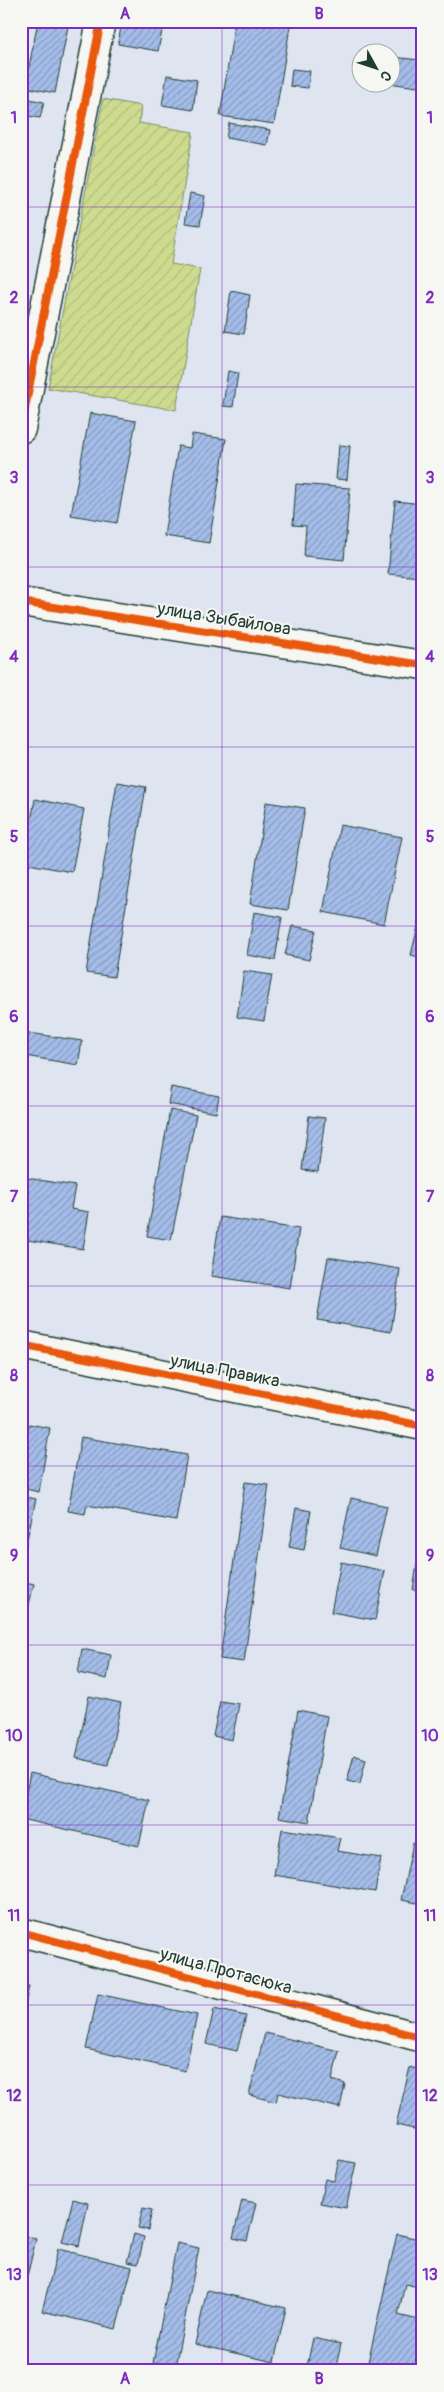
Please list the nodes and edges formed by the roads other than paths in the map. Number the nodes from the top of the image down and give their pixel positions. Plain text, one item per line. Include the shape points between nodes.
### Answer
1 (101, 21) edge
2 (21, 429) edge
3 (21, 602) edge
4 (423, 665) edge
5 (21, 1345) edge
6 (423, 1426) edge
7 (21, 1932) edge
8 (423, 2038) edge

1 - 2 street
3 - 4 street, улица Зыбайлова
5 - 6 street, улица Правика
7 - 8 street, улица Протасюка

